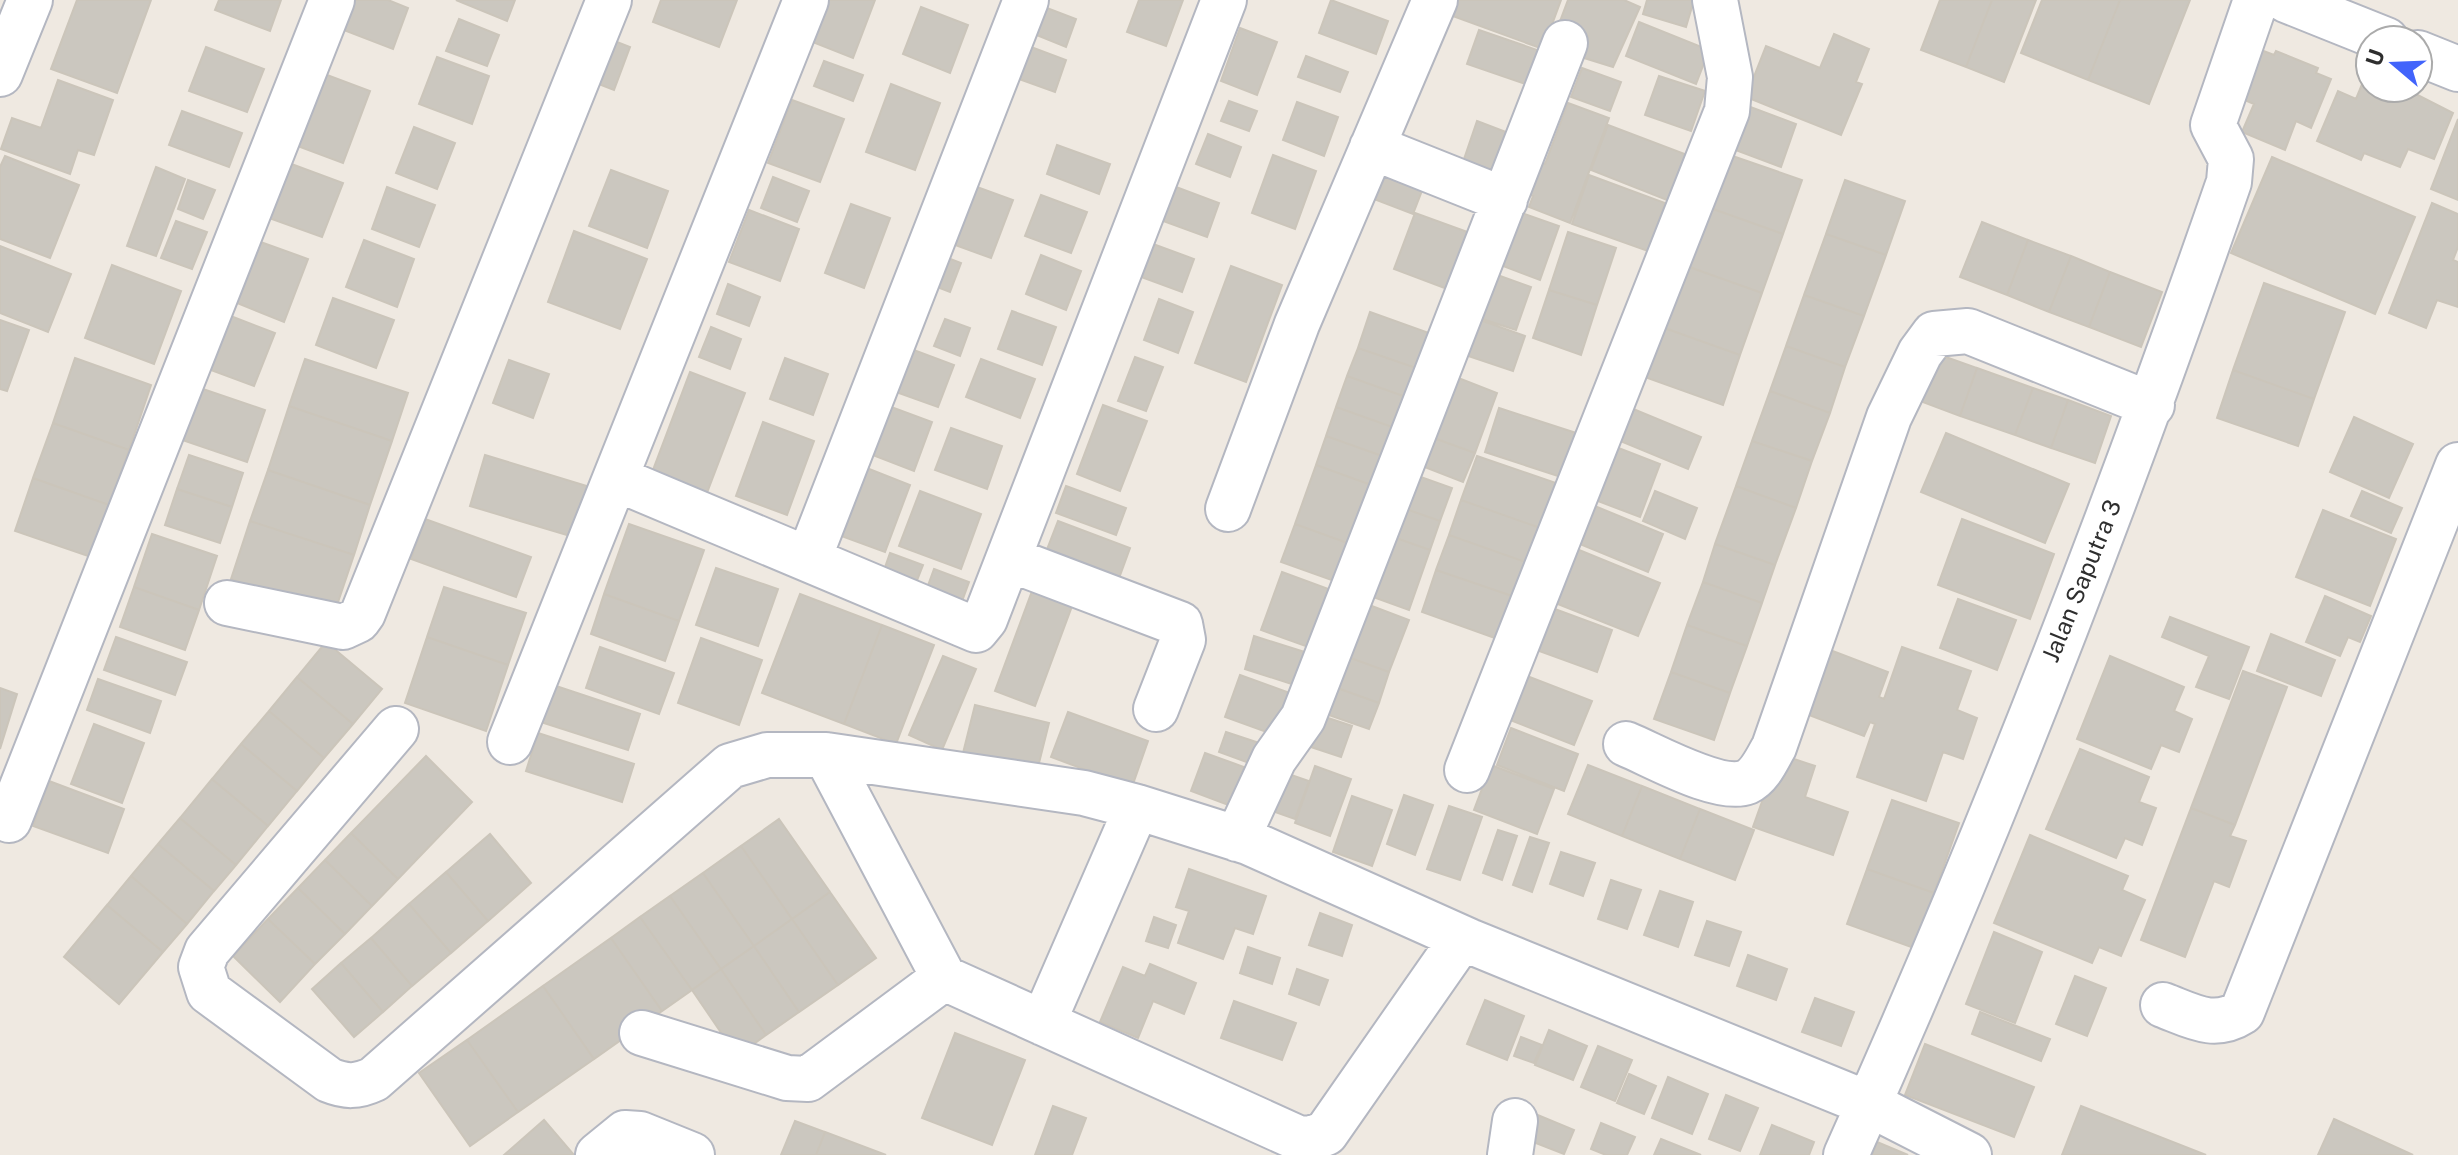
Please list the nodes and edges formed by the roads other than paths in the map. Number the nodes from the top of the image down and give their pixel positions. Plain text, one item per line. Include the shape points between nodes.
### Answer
1 (30, 0) edge
2 (332, 0) edge
3 (609, 0) edge
4 (806, 0) edge
5 (1026, 0) edge
6 (1224, 0) edge
7 (1435, 0) edge
8 (1715, 0) edge
9 (2256, 0) edge
10 (2286, 0) edge
11 (2354, 27) edge
12 (1565, 43) dead end
13 (2434, 59) edge
14 (2458, 69) edge
15 (0, 74) edge
16 (1372, 147) junction
17 (1505, 200) junction
18 (2152, 405) junction
19 (2458, 465) edge
20 (617, 479) junction
21 (1228, 509) dead end
22 (809, 558) junction
23 (1009, 559) junction
24 (227, 603) dead end
25 (1156, 709) dead end
26 (396, 729) dead end
27 (510, 742) dead end
28 (1626, 744) dead end
29 (826, 755) junction
30 (1467, 770) dead end
31 (1137, 807) junction
32 (9, 820) dead end
33 (1237, 839) junction
34 (1462, 938) junction
35 (944, 978) junction
36 (2163, 1005) dead end
37 (1043, 1023) junction
38 (642, 1033) dead end
39 (1869, 1104) junction
40 (598, 1155) edge
41 (692, 1155) edge
42 (1846, 1155) edge
43 (1969, 1155) edge

1 - 15 street
2 - 32 street
3 - 24 street via 363,613 343,627
4 - 20 street
5 - 22 street
6 - 23 street
7 - 16 street
8 - 30 street via 1730,77 1727,111
9 - 18 street, Jalan Saputra 3 via 2213,125 2231,159 2229,182
10 - 11 street
12 - 17 street
13 - 14 street
16 - 17 street
16 - 21 street via 1297,324
17 - 33 street via 1303,718 1274,759
18 - 28 street via 1968,331 1934,334 1889,417 1762,769 1749,781 1714,781
18 - 39 street, Jalan Saputra 3
19 - 36 street via 2242,1012 2227,1022 2209,1021
20 - 22 street
20 - 27 street
22 - 23 street via 973,630 985,619
23 - 25 street via 1180,624 1183,640
26 - 29 street via 207,951 201,967 209,992 343,1085 359,1086 374,1079 730,766 767,755
29 - 31 street via 1084,793
29 - 35 street
31 - 33 street
31 - 37 street
33 - 34 street
34 - 37 street via 1326,1133 1311,1139 1298,1138
34 - 39 street
35 - 37 street
35 - 38 street via 808,1079 787,1078
39 - 42 street, Jalan Saputra 3
39 - 43 street
40 - 41 street via 625,1133

